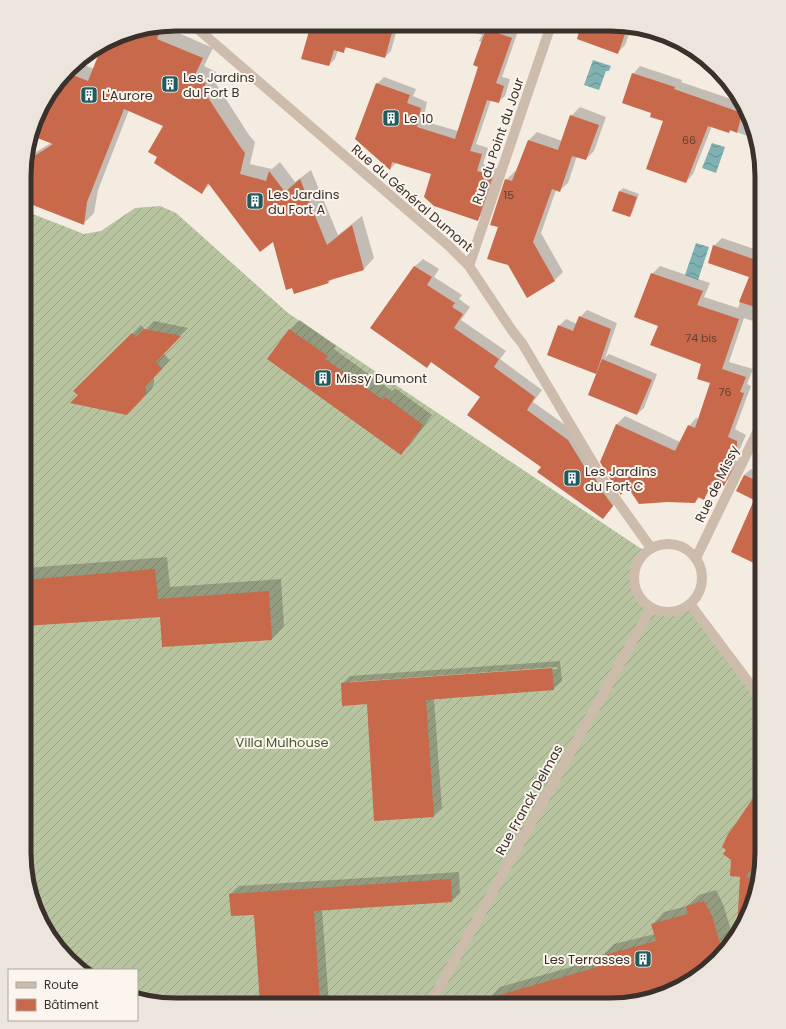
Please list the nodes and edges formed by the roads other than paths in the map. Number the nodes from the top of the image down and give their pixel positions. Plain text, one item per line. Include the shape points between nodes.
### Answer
1 (200, 31) edge
2 (549, 31) edge
3 (469, 266) junction
4 (755, 436) edge
5 (651, 548) junction
6 (696, 558) junction
7 (690, 604) junction
8 (651, 608) junction
9 (755, 691) edge
10 (433, 998) edge

1 - 3 street, Rue du Général Dumont via 443,240
2 - 3 street, Rue du Point du Jour
3 - 5 street, Rue du Général Dumont via 529,354 608,488
4 - 6 street, Rue de Missy
5 - 6 street via 670,544 680,546
5 - 8 street via 638,561 634,577 636,592
6 - 7 street via 702,577 701,587
7 - 8 street via 672,612 661,612
7 - 9 street
8 - 10 street, Rue Franck Delmas

